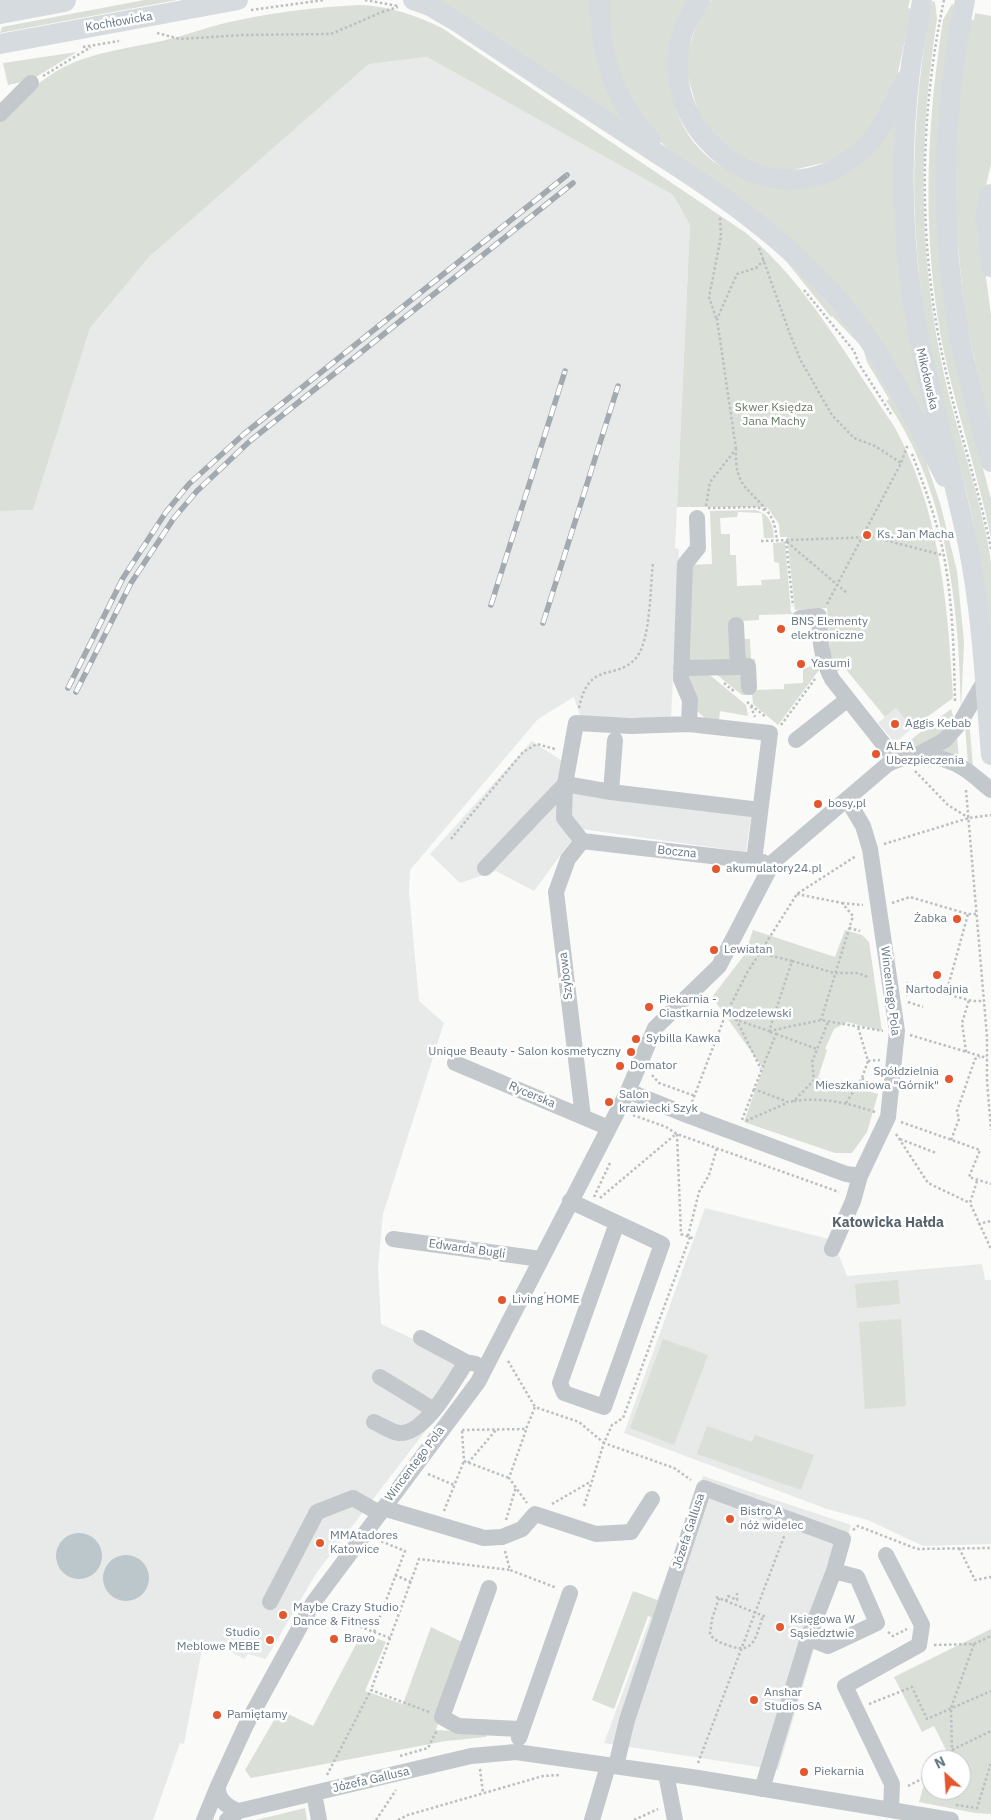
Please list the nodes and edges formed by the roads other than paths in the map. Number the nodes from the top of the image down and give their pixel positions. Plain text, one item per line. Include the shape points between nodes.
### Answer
1 (64, 0) edge
2 (238, 0) edge
3 (600, 0) edge
4 (700, 0) edge
5 (922, 0) edge
6 (965, 2) edge
7 (406, 3) edge
8 (0, 12) edge
9 (8, 43) edge
10 (911, 71) junction
11 (30, 83) road end
12 (0, 114) edge
13 (666, 158) junction
14 (991, 196) edge
15 (989, 225) edge
16 (991, 268) edge
17 (991, 462) edge
18 (958, 503) junction
19 (697, 518) dead end
20 (800, 618) road end
21 (736, 625) dead end
22 (738, 666) junction
23 (681, 668) junction
24 (985, 680) junction
25 (749, 687) road end
26 (848, 700) junction
27 (689, 724) junction
28 (615, 740) dead end
29 (796, 740) dead end
30 (991, 755) edge
31 (908, 760) junction
32 (565, 784) junction
33 (991, 790) edge
34 (611, 792) junction
35 (847, 799) junction
36 (760, 810) junction
37 (582, 841) junction
38 (754, 861) junction
39 (773, 862) junction
40 (485, 868) dead end
41 (455, 1063) dead end
42 (634, 1094) junction
43 (583, 1117) junction
44 (609, 1128) junction
45 (860, 1176) junction
46 (570, 1201) junction
47 (617, 1223) junction
48 (392, 1239) dead end
49 (832, 1249) dead end
50 (541, 1259) junction
51 (422, 1338) dead end
52 (466, 1362) junction
53 (486, 1366) junction
54 (380, 1377) dead end
55 (434, 1410) junction
56 (374, 1422) dead end
57 (652, 1499) dead end
58 (381, 1510) junction
59 (886, 1555) dead end
60 (834, 1571) junction
61 (489, 1588) dead end
62 (570, 1593) road end
63 (270, 1602) dead end
64 (808, 1638) junction
65 (520, 1729) junction
66 (516, 1752) junction
67 (612, 1766) junction
68 (666, 1774) junction
69 (218, 1786) junction
70 (762, 1789) junction
71 (314, 1793) junction
72 (891, 1810) junction
73 (233, 1815) edge
74 (204, 1820) edge
75 (319, 1820) edge
76 (592, 1820) edge
77 (676, 1820) edge
78 (951, 1820) edge

1 - 8 highway
2 - 9 main road, Kochłowicka
3 - 13 main road via 602,45 617,92 629,115
4 - 10 main road via 683,32 678,55 684,107 699,133 717,152 732,164 753,172 787,178 810,176 831,170 853,157 876,135
5 - 10 main road, Mikołowska
6 - 17 main road via 949,106 945,185 947,236 958,331
7 - 13 main road via 430,6 454,20
10 - 18 main road, Mikołowska via 904,185 908,271 921,354
11 - 12 street
13 - 18 main road via 779,241 837,298 891,374
14 - 15 highway
15 - 16 main road
18 - 24 main road, Mikołowska via 972,565
19 - 23 street via 698,548 685,564
20 - 26 street via 819,616 821,654 825,666
21 - 22 street
22 - 23 street
22 - 25 street via 748,666
23 - 27 street via 681,679 690,700
24 - 30 main road, Mikołowska
24 - 31 street, Wincentego Pola via 960,723 945,740
26 - 29 street
26 - 31 street
27 - 32 street via 631,726 576,723
27 - 36 street via 770,733
28 - 34 street
31 - 33 street via 949,760 965,768
31 - 35 street, Wincentego Pola
32 - 34 street
32 - 37 street via 564,818
32 - 40 street
34 - 36 street
35 - 39 street, Wincentego Pola
35 - 45 street, Wincentego Pola via 863,826 870,849 903,1033 891,1124
36 - 38 street
37 - 38 street, Boczna
37 - 43 street, Szybowa via 568,859 556,892
38 - 39 street, Boczna
39 - 42 street, Wincentego Pola via 719,966 654,1028
41 - 43 street, Rycerska
42 - 44 street, Wincentego Pola
42 - 45 street via 846,1174
43 - 44 street, Rycerska
44 - 46 street, Wincentego Pola
45 - 49 street, Wincentego Pola
46 - 47 street
46 - 50 street, Wincentego Pola
47 - 47 street via 662,1244 604,1407 564,1393 560,1383
48 - 50 street, Edwarda Bugli
50 - 53 street, Wincentego Pola
51 - 52 street
52 - 53 street
52 - 55 street
53 - 58 street, Wincentego Pola via 478,1382
54 - 55 street
55 - 56 street via 416,1430 398,1433
57 - 58 street via 631,1532 596,1534 534,1514 522,1529 502,1537 484,1538
58 - 63 street via 353,1498 317,1512
58 - 69 street, Wincentego Pola via 313,1603 246,1725
59 - 72 street via 922,1625 919,1645 845,1686 892,1784
60 - 64 street
60 - 64 street via 857,1577 877,1622 828,1646
60 - 67 street, Józefa Gallusa via 843,1539 704,1488
61 - 65 street via 442,1717 458,1726
62 - 65 street
64 - 70 street
65 - 66 street
66 - 67 street, Józefa Gallusa
66 - 71 street, Józefa Gallusa via 471,1756
67 - 68 street, Józefa Gallusa
67 - 76 street, Józefa Gallusa
68 - 70 street, Józefa Gallusa
68 - 77 street
69 - 73 street via 217,1792
69 - 74 street, Wincentego Pola
70 - 72 street, Józefa Gallusa
71 - 73 street, Józefa Gallusa
71 - 75 street
72 - 78 street, Józefa Gallusa

